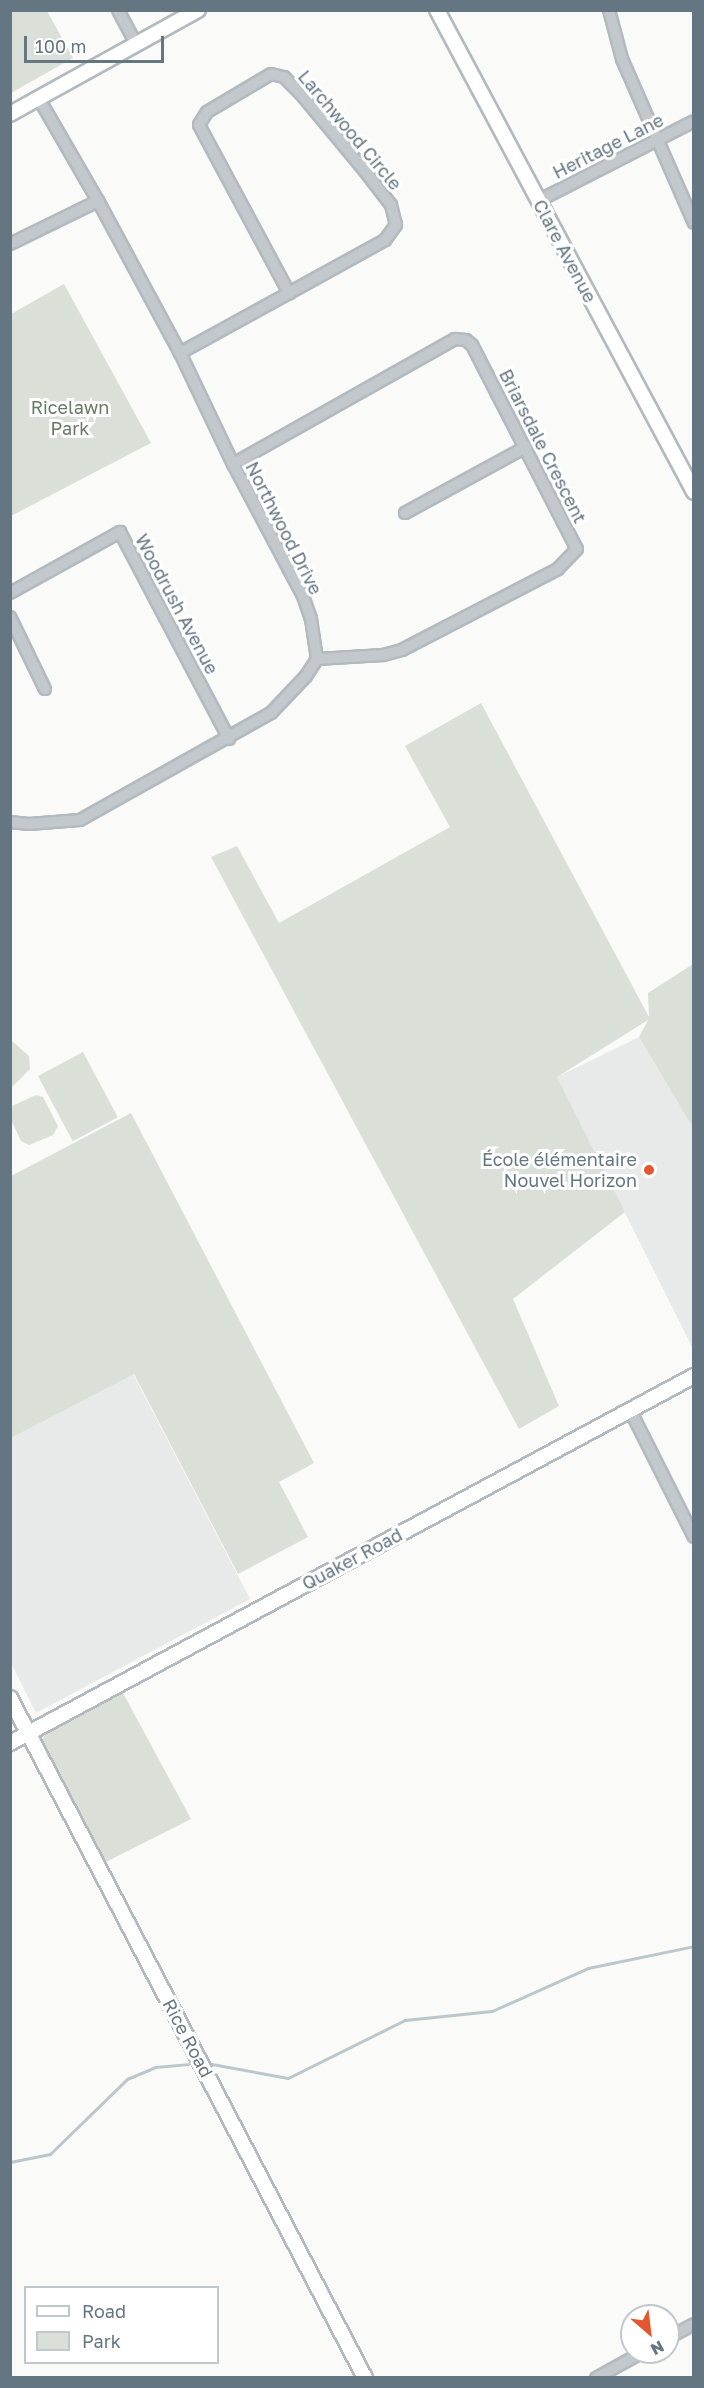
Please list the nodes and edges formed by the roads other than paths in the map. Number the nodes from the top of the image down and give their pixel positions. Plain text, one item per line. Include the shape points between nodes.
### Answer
1 (118, 10) edge
2 (198, 10) edge
3 (437, 10) edge
4 (609, 10) edge
5 (137, 45) junction
6 (39, 99) junction
7 (10, 114) edge
8 (693, 122) edge
9 (656, 140) junction
10 (98, 201) junction
11 (538, 201) junction
12 (693, 223) edge
13 (10, 244) edge
14 (289, 292) junction
15 (180, 353) junction
16 (526, 447) junction
17 (233, 464) junction
18 (693, 492) edge
19 (405, 513) dead end
20 (10, 593) edge
21 (10, 616) edge
22 (318, 659) junction
23 (45, 688) dead end
24 (229, 739) junction
25 (10, 822) edge
26 (693, 1376) edge
27 (630, 1410) junction
28 (693, 1537) edge
29 (10, 1698) edge
30 (29, 1734) junction
31 (10, 1743) edge
32 (621, 2364) edge
33 (365, 2378) edge
34 (596, 2378) edge

1 - 5 street
2 - 5 street
3 - 11 street, Clare Avenue
4 - 9 street via 622,59
5 - 6 street
6 - 7 street
6 - 10 street, Northwood Drive
8 - 9 street, Heritage Lane
9 - 11 street, Heritage Lane
9 - 12 street
10 - 13 street
10 - 15 street, Northwood Drive
11 - 18 street, Clare Avenue
14 - 14 street, Larchwood Circle via 385,240 393,231 396,216 365,171 301,94 284,76 271,74 207,112 199,124
14 - 15 street, Larchwood Circle
15 - 17 street, Northwood Drive
16 - 17 street, Briarsdale Crescent via 472,345 455,339
16 - 19 street
16 - 22 street, Briarsdale Crescent via 577,549 571,558 558,570 402,650
17 - 22 street, Northwood Drive via 303,596
20 - 24 street, Woodrush Avenue via 120,532
21 - 23 street
22 - 24 street via 271,713
24 - 25 street via 80,820
26 - 27 street, Quaker Road
27 - 28 street
27 - 30 street, Quaker Road
29 - 30 street, Rice Road
30 - 31 street, Quaker Road
30 - 33 street, Rice Road
32 - 34 street

